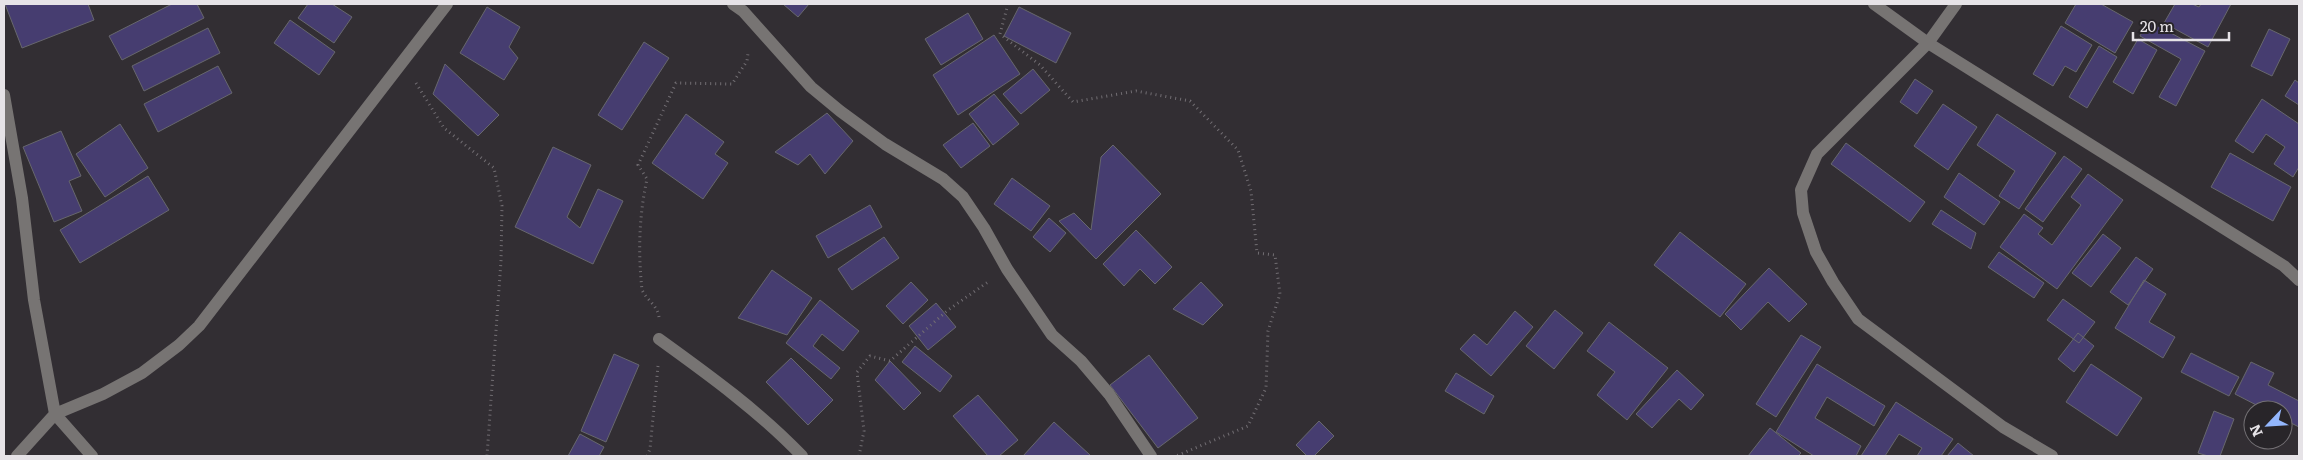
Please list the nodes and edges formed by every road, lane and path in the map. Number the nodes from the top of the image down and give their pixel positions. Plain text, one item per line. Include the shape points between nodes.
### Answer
1 (447, 4) edge
2 (1008, 4) edge
3 (1874, 4) edge
4 (1956, 4) edge
5 (740, 6) edge
6 (1928, 43) junction
7 (749, 51) dead end
8 (408, 55) junction
9 (4, 94) edge
10 (2284, 266) junction
11 (2299, 267) edge
12 (1008, 269) junction
13 (2299, 280) edge
14 (659, 339) junction
15 (55, 414) junction
16 (17, 456) edge
17 (92, 456) edge
18 (487, 456) edge
19 (647, 456) edge
20 (802, 456) edge
21 (859, 456) edge
22 (1151, 456) edge
23 (1176, 456) edge
24 (2052, 456) edge

1 - 8 street
2 - 23 path via 1000,34 1040,65 1073,102 1136,91 1190,101 1238,150 1251,191 1257,253 1275,255 1280,294 1268,331 1266,388 1248,426
3 - 6 street
4 - 6 street
5 - 12 street via 819,93 885,144 943,179 962,197
6 - 10 street
6 - 24 street via 1817,154 1801,190 1803,213 1816,252 1858,319 2003,427
7 - 14 path via 747,61 732,84 676,83 638,166 647,179 639,236 642,290 659,314
8 - 15 street via 199,326 142,373
8 - 18 path via 416,84 444,128 494,168 502,206
9 - 15 street via 22,198 34,300
10 - 11 street
10 - 13 street
12 - 21 path via 948,310 890,361 870,356 857,372 864,431
12 - 22 street via 1052,335 1081,361 1109,394
14 - 19 path via 658,382
14 - 20 street via 710,375
15 - 16 street
15 - 17 street

